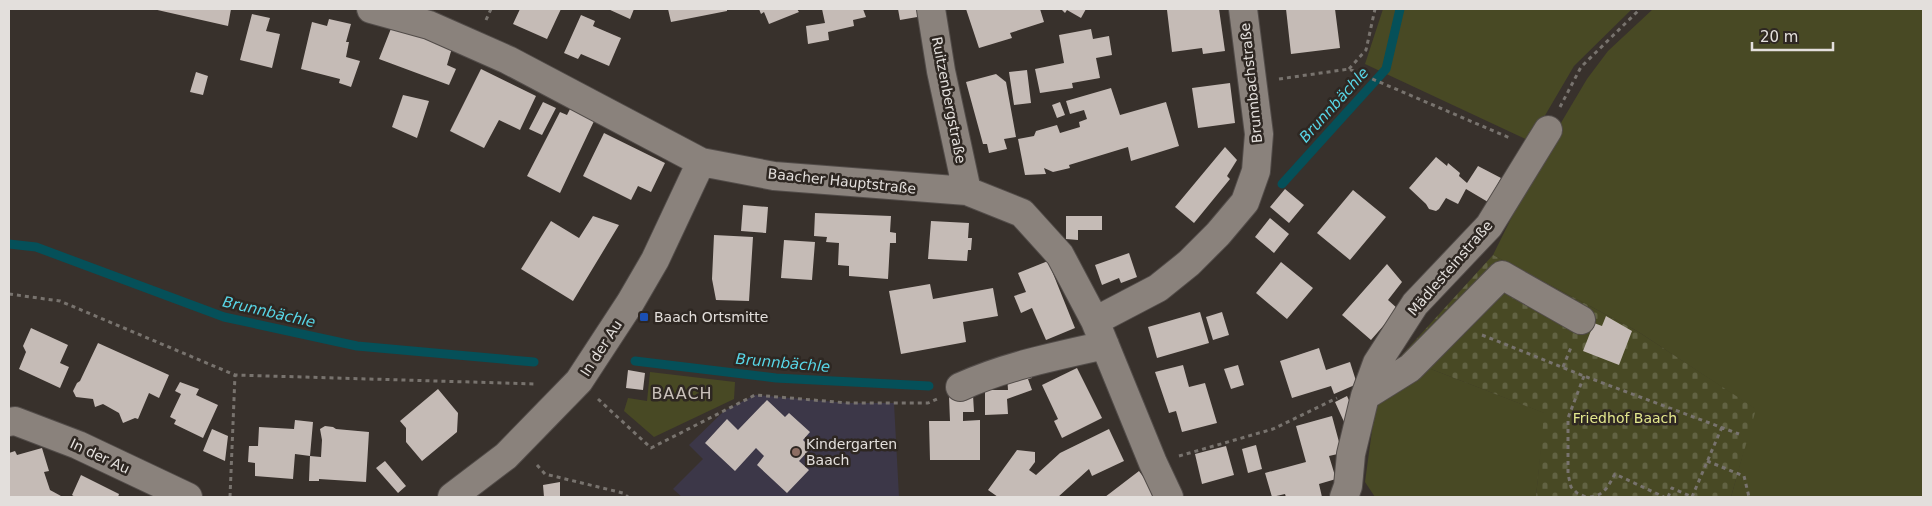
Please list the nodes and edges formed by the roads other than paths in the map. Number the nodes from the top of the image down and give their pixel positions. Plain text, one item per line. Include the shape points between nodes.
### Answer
1 (371, 9) edge
2 (931, 9) edge
3 (1243, 9) edge
4 (1542, 140) road end
5 (701, 162) junction
6 (967, 191) junction
7 (1581, 320) dead end
8 (1100, 333) junction
9 (960, 386) road end
10 (1366, 392) junction
11 (9, 422) edge
12 (188, 497) edge
13 (452, 497) edge
14 (1169, 497) edge
15 (1344, 497) edge

1 - 5 street, Baacher Hauptstraße via 429,25 508,60
2 - 6 street, Ruitzenbergstraße
3 - 8 street, Brunnbachstraße via 1259,134 1256,171 1246,202 1195,257
4 - 10 street, Mädlesteinstraße via 1489,226 1415,304 1377,363
5 - 6 street, Baacher Hauptstraße via 774,176
5 - 13 street, In der Au via 655,260 576,385 506,456
6 - 8 street, Baacher Hauptstraße via 1022,213 1060,255
7 - 10 street via 1502,275 1410,368
8 - 9 street, Brunnbachstraße via 1041,360 982,376
8 - 14 street, Baacher Hauptstraße
10 - 15 street, Mädlesteinstraße
11 - 12 street, In der Au via 15,421 78,445

